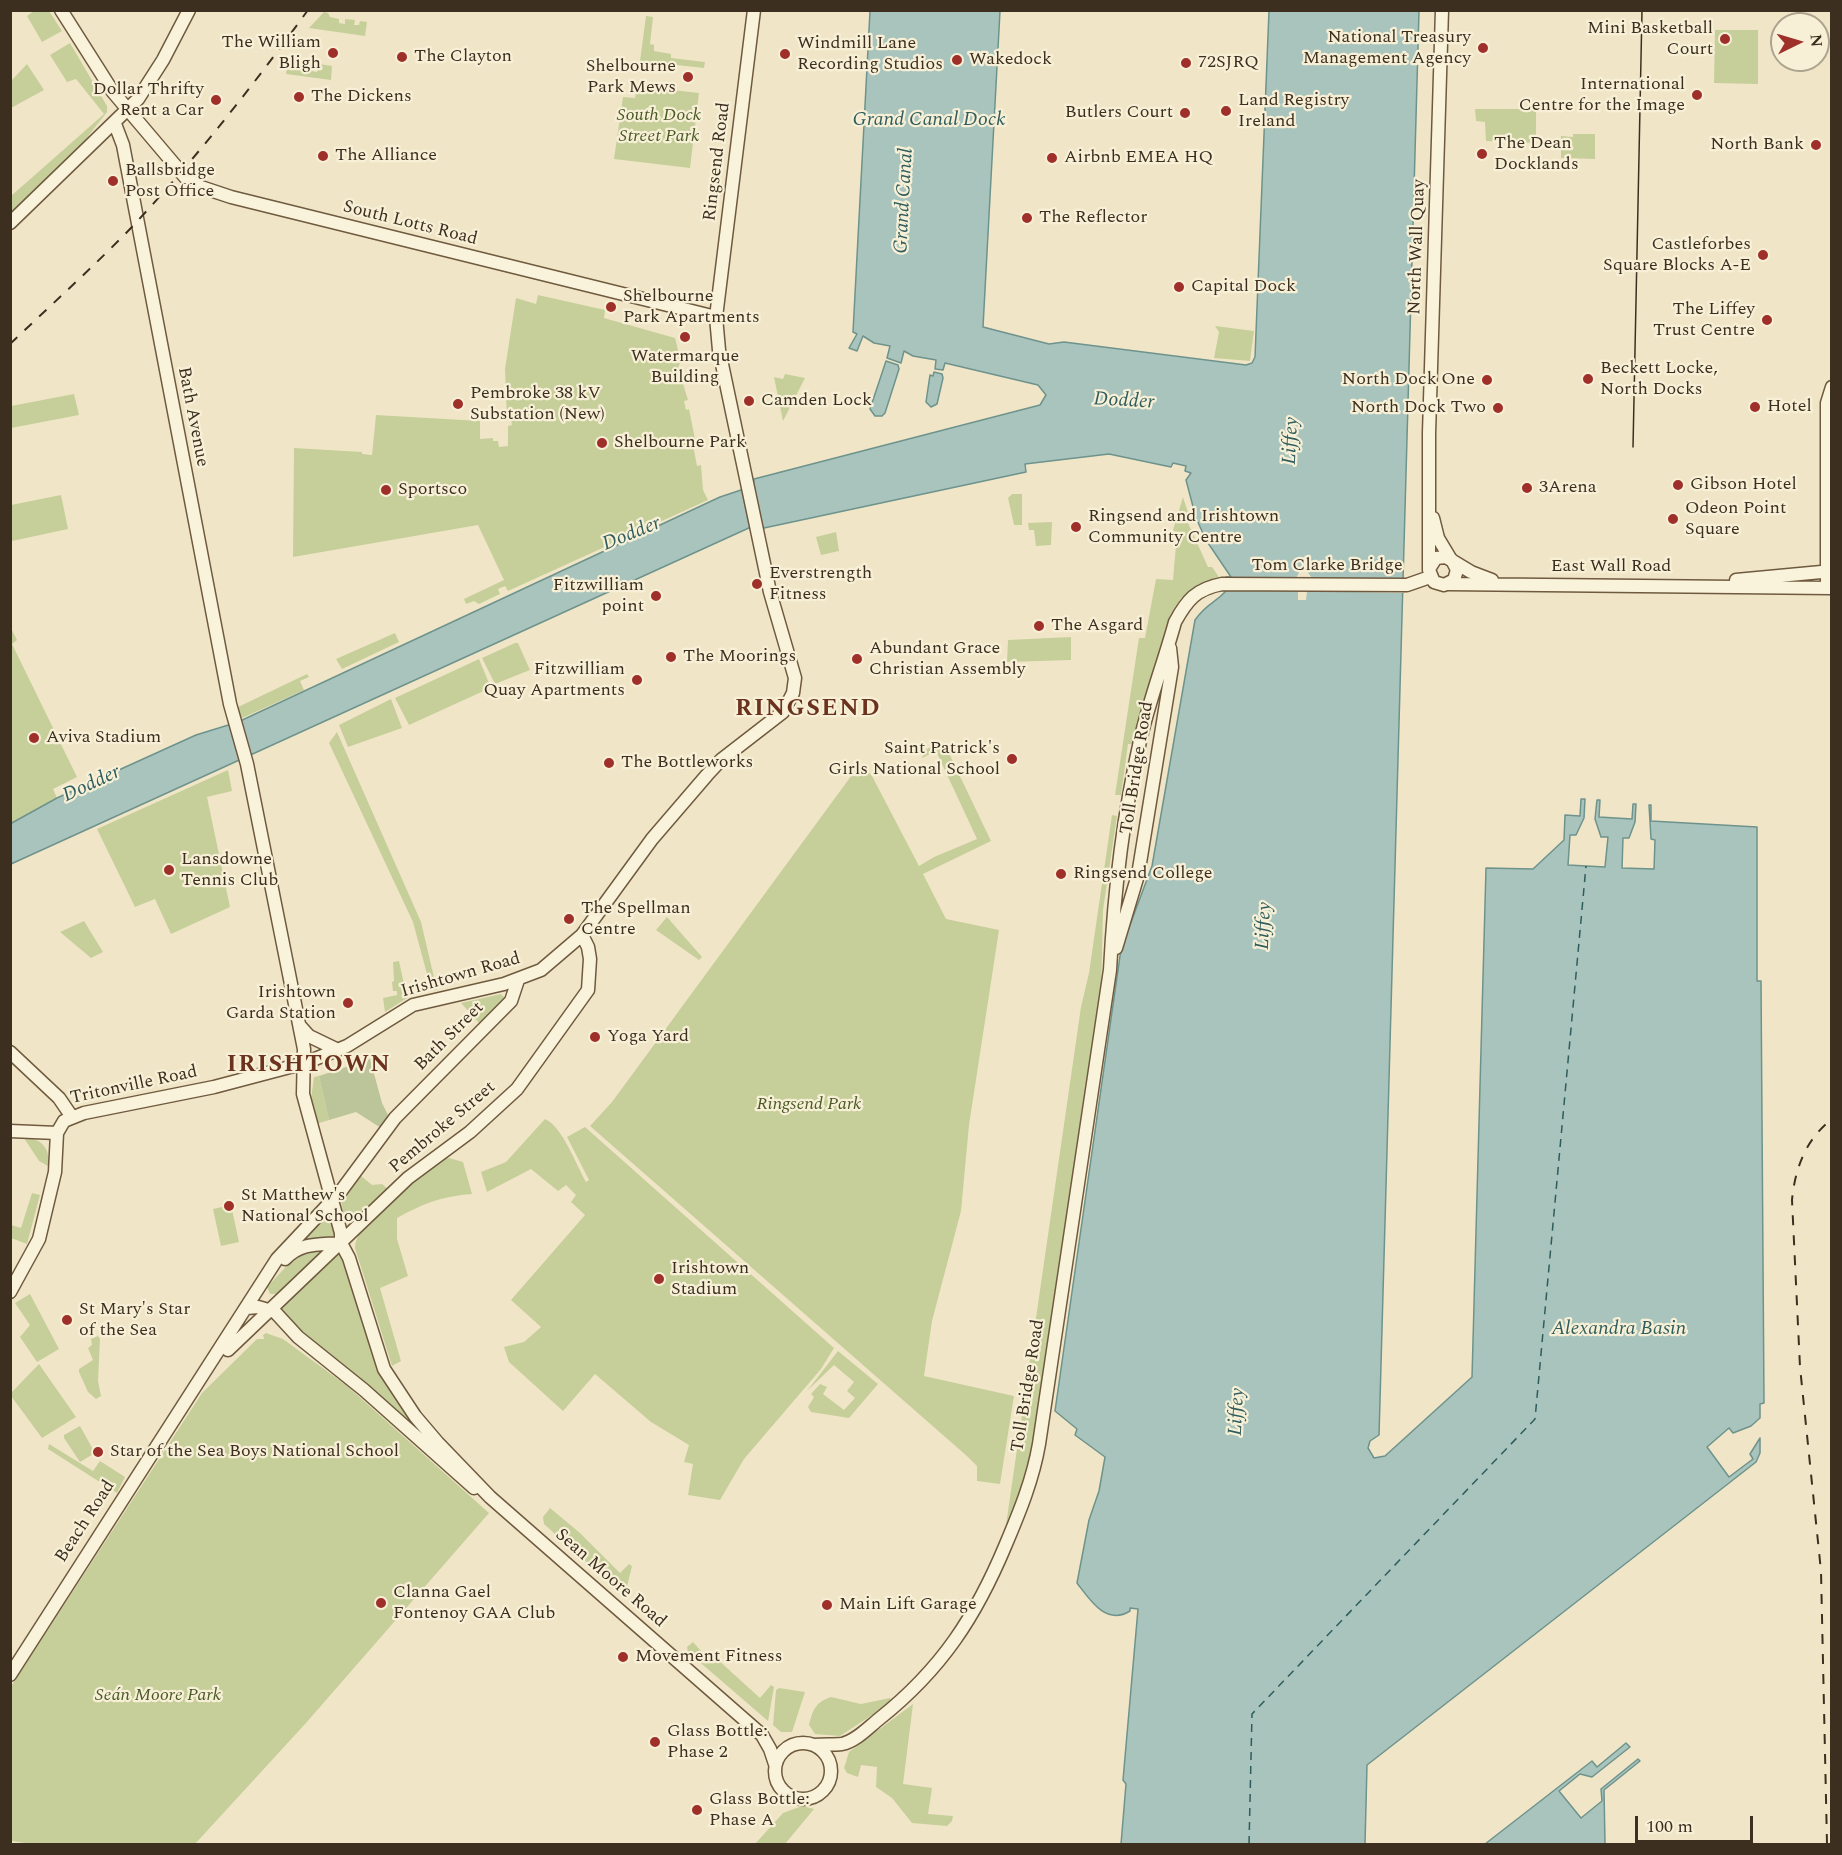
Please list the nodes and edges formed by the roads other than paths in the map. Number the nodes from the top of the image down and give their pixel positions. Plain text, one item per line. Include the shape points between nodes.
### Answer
1 (61, 10) edge
2 (189, 10) edge
3 (754, 10) edge
4 (1442, 10) edge
5 (127, 111) junction
6 (115, 124) junction
7 (10, 223) edge
8 (716, 317) junction
9 (1832, 387) edge
10 (1830, 484) edge
11 (1428, 486) junction
12 (756, 526) joint
13 (1451, 559) junction
14 (1829, 571) edge
15 (1430, 574) junction
16 (1222, 584) joint
17 (1444, 585) junction
18 (1511, 585) junction
19 (1712, 585) junction
20 (1829, 588) edge
21 (1170, 640) junction
22 (582, 935) junction
23 (1110, 970) junction
24 (518, 980) junction
25 (299, 1025) junction
26 (338, 1050) junction
27 (10, 1052) edge
28 (305, 1063) junction
29 (72, 1117) junction
30 (10, 1131) edge
31 (57, 1133) junction
32 (332, 1200) junction
33 (341, 1243) junction
34 (262, 1281) junction
35 (10, 1292) edge
36 (247, 1308) junction
37 (270, 1310) junction
38 (193, 1390) junction
39 (490, 1497) junction
40 (10, 1675) edge
41 (762, 1735) junction
42 (843, 1744) junction
43 (814, 1745) junction
44 (788, 1746) junction
45 (775, 1764) junction
46 (831, 1766) junction

1 - 5 main road, South Lotts Road
2 - 5 main road via 163,60
3 - 8 main road, Ringsend Road
4 - 11 main road, North Wall Quay
5 - 6 main road
5 - 8 main road, South Lotts Road via 185,177 210,192
6 - 7 main road
6 - 25 main road, Bath Avenue via 125,155 233,720 245,758
8 - 12 main road, Ringsend Road via 719,350
9 - 10 main road via 1827,403
10 - 14 main road
11 - 13 main road, North Wall Quay via 1434,527
11 - 15 main road, North Wall Quay
12 - 22 main road, Irishtown Road via 795,678 793,693 783,712 721,760 652,839
13 - 15 main road via 1436,558
13 - 17 main road via 1456,577
13 - 18 main road, East Wall Road via 1479,576
14 - 19 main road, East Wall Road
14 - 20 main road
15 - 16 main road, Tom Clarke Bridge via 1407,585
15 - 17 main road
16 - 21 main road, Toll Bridge Road via 1192,595 1175,622
17 - 18 main road, East Wall Road
18 - 19 main road, East Wall Road
19 - 20 main road, East Wall Road
21 - 23 main road, Toll Bridge Road via 1140,740 1114,900
21 - 23 main road, Toll Bridge Road via 1172,667 1147,831
22 - 24 main road, Irishtown Road via 541,970
22 - 33 main road, Pembroke Street via 590,959 588,990 517,1089 470,1132 408,1178
23 - 42 main road, Toll Bridge Road via 1037,1453 1025,1497 992,1577 965,1628 900,1702
24 - 26 main road, Irishtown Road via 413,1005
24 - 32 main road, Bath Street via 511,1001 395,1119
25 - 26 main road via 309,1036
25 - 28 main road, Sean Moore Road
26 - 28 main road, Irishtown Road
27 - 29 main road via 59,1098
28 - 29 main road, Tritonville Road
28 - 32 main road, Sean Moore Road via 303,1094
29 - 31 main road, Tritonville Road via 64,1121
30 - 31 main road
31 - 35 main road via 56,1172 39,1239
32 - 33 main road, Sean Moore Road
32 - 34 main road, Beach Road via 277,1259
33 - 34 main road, Beach Road via 315,1244 294,1251
33 - 37 main road, Beach Road
33 - 39 main road, Sean Moore Road via 384,1369 415,1416
34 - 36 main road, Beach Road
36 - 37 main road
36 - 38 main road, Beach Road
37 - 38 main road, Beach Road via 235,1342
37 - 39 main road, Sean Moore Road via 467,1484
38 - 40 main road, Beach Road
39 - 41 main road, Sean Moore Road
41 - 44 main road, Sean Moore Road
41 - 45 main road, Sean Moore Road
42 - 43 main road
42 - 46 main road, Toll Bridge Road
43 - 44 main road via 801,1742
43 - 46 main road via 825,1753
44 - 45 main road
45 - 46 main road via 775,1778 781,1789 800,1799 813,1797 824,1789

